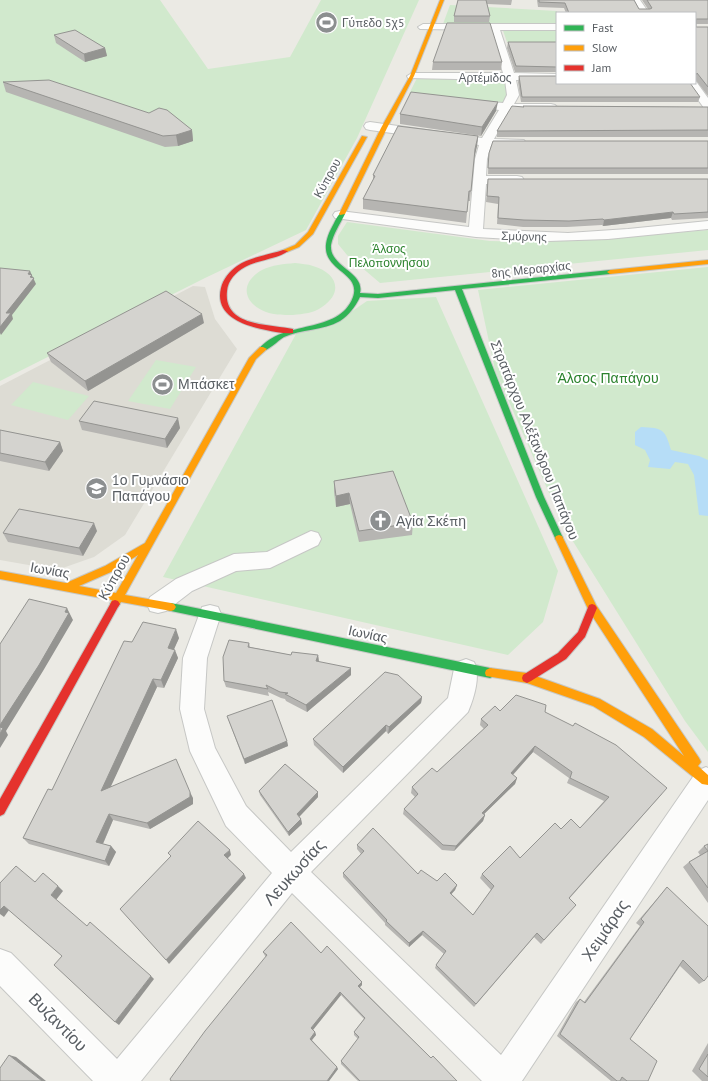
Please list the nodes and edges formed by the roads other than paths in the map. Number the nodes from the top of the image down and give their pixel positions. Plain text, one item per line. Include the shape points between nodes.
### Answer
1 (432, 0) edge
2 (442, 0) edge
3 (635, 0) edge
4 (643, 12) edge
5 (428, 27) junction
6 (494, 27) junction
7 (556, 27) edge
8 (416, 40) dead end
9 (498, 43) junction
10 (513, 43) edge
11 (409, 75) junction
12 (509, 76) junction
13 (556, 76) edge
14 (696, 79) edge
15 (402, 96) junction
16 (417, 97) edge
17 (454, 101) edge
18 (506, 107) junction
19 (561, 107) edge
20 (708, 107) edge
21 (692, 108) edge
22 (372, 123) joint
23 (384, 128) junction
24 (486, 142) junction
25 (534, 143) edge
26 (479, 180) junction
27 (527, 180) edge
28 (340, 215) junction
29 (708, 225) edge
30 (476, 233) junction
31 (708, 262) edge
32 (458, 288) junction
33 (357, 295) junction
34 (245, 323) junction
35 (291, 331) junction
36 (251, 333) dead end
37 (253, 345) dead end
38 (253, 358) junction
39 (311, 539) dead end
40 (148, 544) junction
41 (0, 575) edge
42 (67, 587) junction
43 (119, 596) junction
44 (158, 604) junction
45 (592, 608) junction
46 (210, 614) junction
47 (466, 669) junction
48 (527, 678) junction
49 (707, 781) edge
50 (0, 810) edge
51 (291, 872) junction
52 (0, 964) edge
53 (503, 1080) edge
54 (116, 1081) edge
55 (120, 1081) edge

1 - 5 street, Κύπρου
2 - 5 street, Κύπρου
3 - 4 street
5 - 6 street
5 - 8 street, Κύπρου
5 - 11 street, Κύπρου
6 - 7 street
6 - 9 street
9 - 10 street
9 - 12 street
11 - 12 street, Αρτέμιδος
11 - 15 street, Κύπρου
12 - 13 street, Αρτέμιδος
12 - 18 street via 513,95
14 - 20 street
15 - 16 street
15 - 23 street, Κύπρου
17 - 18 street
18 - 19 street
18 - 24 street
20 - 21 street
22 - 23 street
22 - 34 street, Κύπρου via 306,239 286,251 248,263 226,281 222,297 224,304
23 - 24 street
23 - 28 street, Κύπρου
24 - 25 street
24 - 26 street
26 - 27 street
26 - 30 street
28 - 30 street, Σμύρνης
28 - 33 street, Κύπρου via 329,240 328,252 352,275
29 - 30 street, Σμύρνης via 549,237
31 - 32 street, 8ης Μεραρχίας
32 - 33 street, 8ης Μεραρχίας via 378,296
32 - 45 street, Στρατάρχου Αλέξανδρου Παπάγου via 540,498
33 - 35 street, Κύπρου via 348,310 332,322
34 - 35 street, Κύπρου via 270,330
34 - 36 street, Κύπρου
35 - 38 street, Κύπρου via 266,345
37 - 38 street, Κύπρου
38 - 40 street, Κύπρου
39 - 44 street via 270,560 234,563 184,585
40 - 42 street via 108,569
40 - 43 street, Κύπρου
41 - 42 street, Ιωνίας
42 - 43 street, Ιωνίας
43 - 44 street, Ιωνίας
43 - 50 street, Κύπρου
44 - 46 street, Ιωνίας
45 - 48 street via 582,634 562,656
45 - 49 street, Στρατάρχου Αλέξανδρου Παπάγου
46 - 47 street, Ιωνίας
46 - 51 street via 195,658 192,709 203,752 236,816
47 - 48 street, Ιωνίας
47 - 51 street, Λευκωσίας via 458,704
48 - 49 street, Ιωνίας via 596,702 648,733
49 - 53 street, Χειμάρας
51 - 53 street
51 - 55 street, Λευκωσίας
52 - 54 street, Βυζαντίου

